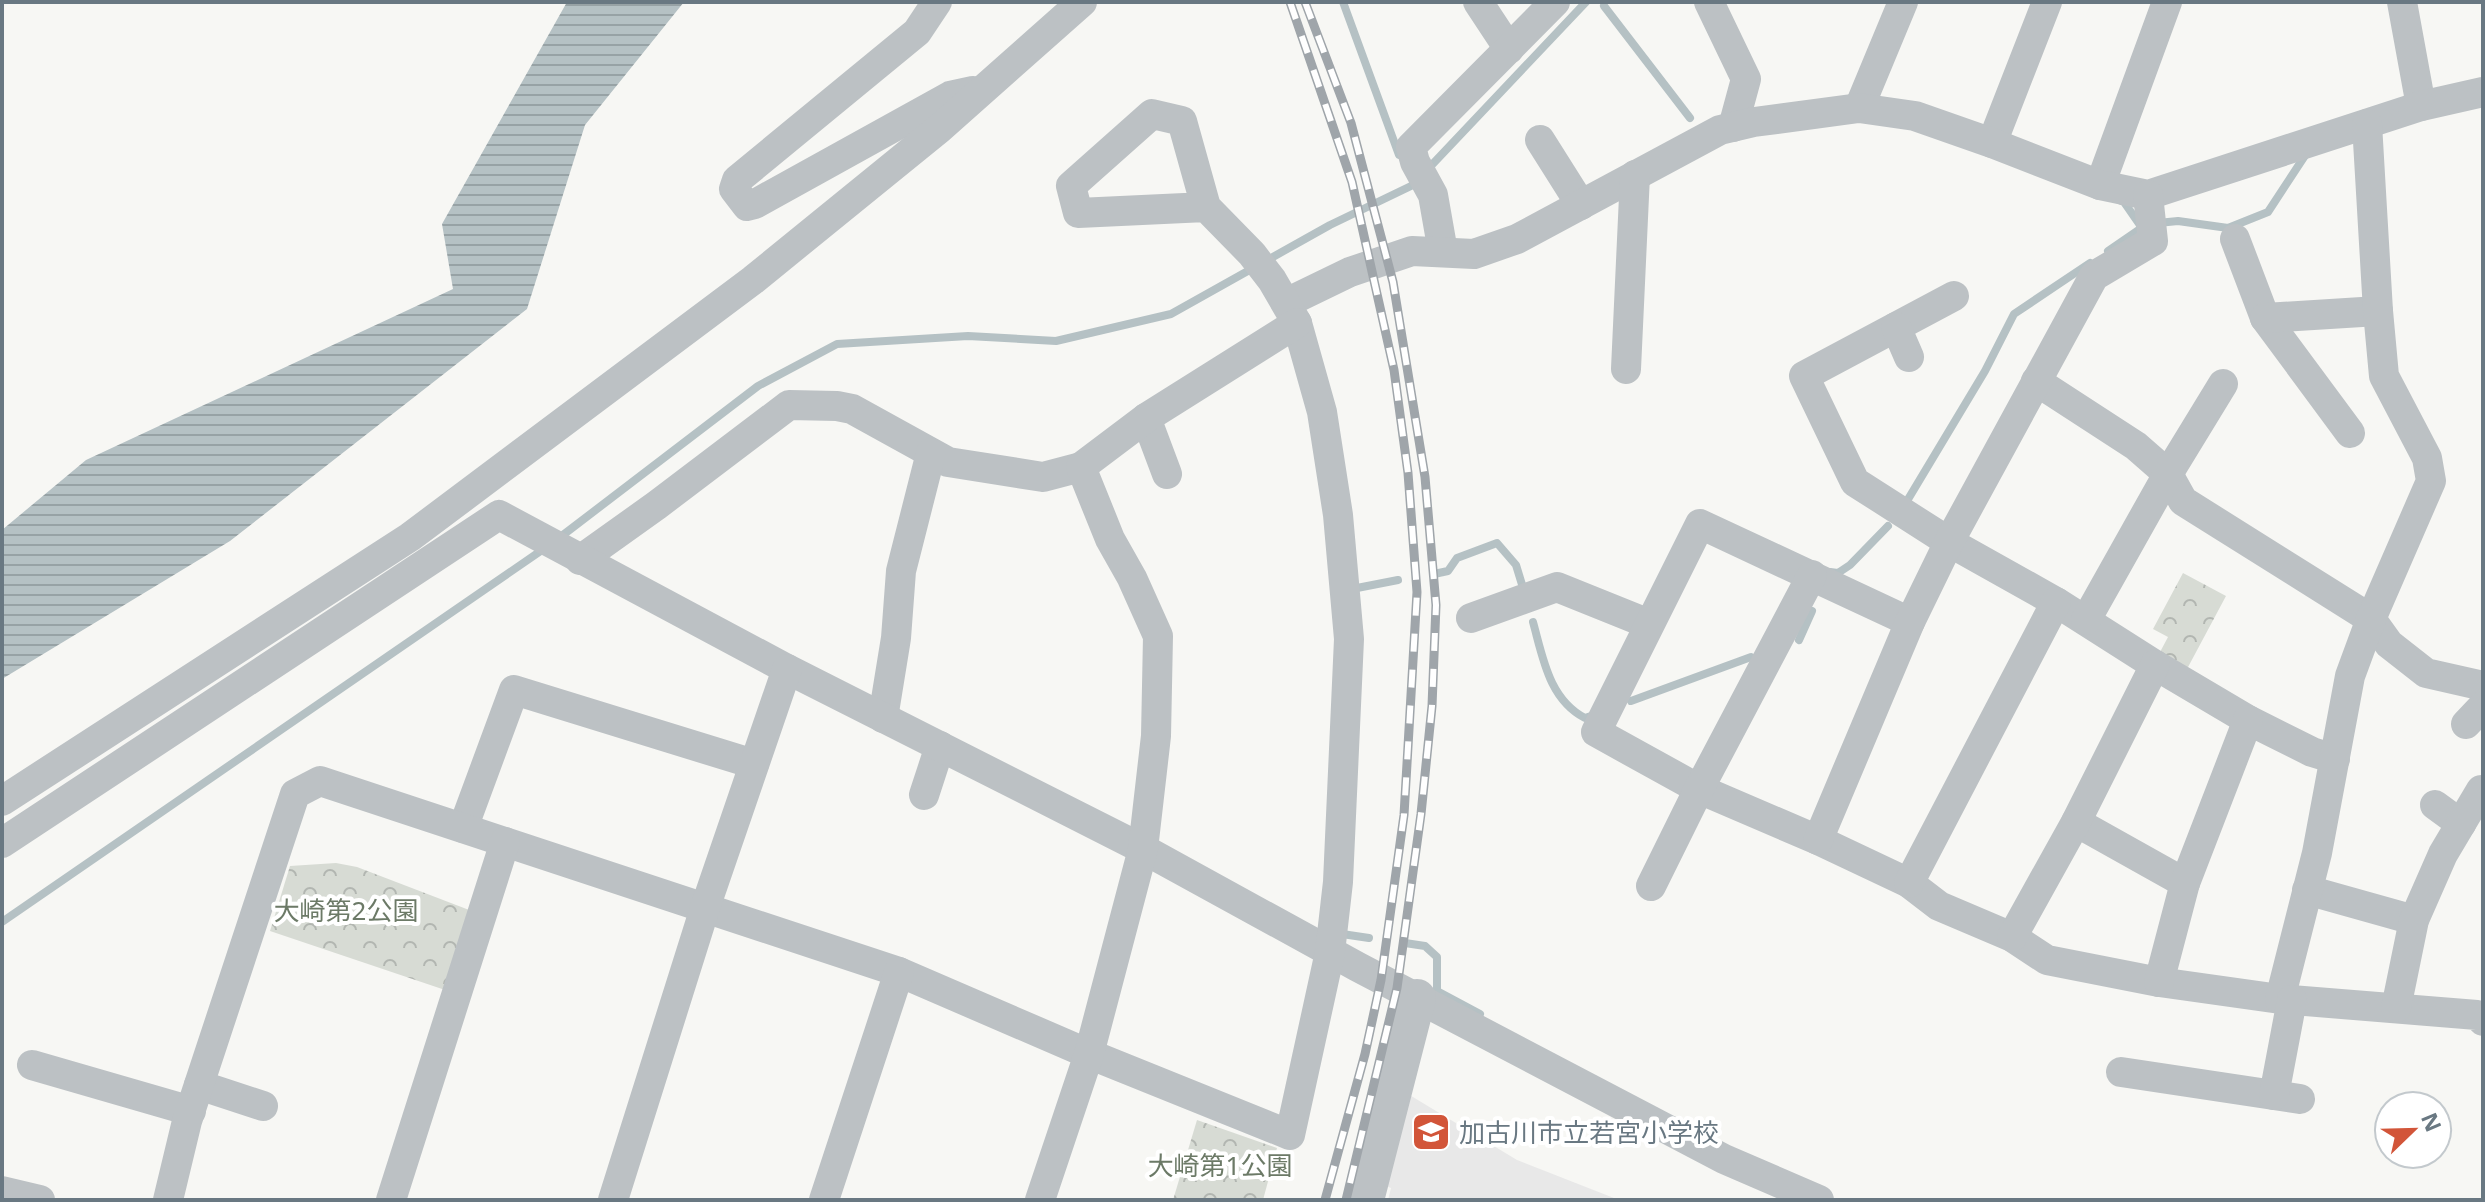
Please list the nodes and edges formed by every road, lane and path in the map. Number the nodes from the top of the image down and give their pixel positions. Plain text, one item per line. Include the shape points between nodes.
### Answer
1 (937, 2) edge
2 (1082, 2) edge
3 (1478, 2) edge
4 (1555, 2) edge
5 (1903, 2) edge
6 (2047, 2) edge
7 (2167, 2) edge
8 (2402, 2) edge
9 (1698, 6) edge
10 (1509, 49) junction
11 (984, 89) junction
12 (2483, 92) edge
13 (2421, 106) junction
14 (1859, 108) junction
15 (1733, 127) junction
16 (2368, 135) junction
17 (1540, 140) dead end
18 (1992, 143) junction
19 (1635, 175) junction
20 (2100, 185) junction
21 (2148, 195) junction
22 (1581, 205) junction
23 (1206, 207) junction
24 (2235, 239) dead end
25 (1443, 252) junction
26 (1954, 296) dead end
27 (1285, 302) junction
28 (2378, 311) junction
29 (2265, 318) junction
30 (1896, 327) junction
31 (1909, 357) dead end
32 (1626, 369) dead end
33 (2036, 381) junction
34 (2223, 384) dead end
35 (1146, 418) junction
36 (2350, 433) dead end
37 (931, 453) junction
38 (1081, 467) junction
39 (1167, 474) dead end
40 (2168, 474) junction
41 (1949, 542) junction
42 (580, 560) junction
43 (1812, 575) junction
44 (2056, 602) junction
45 (1471, 618) dead end
46 (2371, 619) junction
47 (2086, 620) junction
48 (1910, 622) junction
49 (1649, 624) junction
50 (2155, 665) junction
51 (787, 669) junction
52 (2483, 686) edge
53 (883, 718) junction
54 (2248, 720) junction
55 (940, 746) junction
56 (2335, 759) junction
57 (754, 764) junction
58 (1699, 789) junction
59 (2481, 790) dead end
60 (924, 795) dead end
61 (2, 801) edge
62 (2435, 805) dead end
63 (2076, 822) junction
64 (2461, 824) junction
65 (463, 828) junction
66 (1818, 840) junction
67 (505, 842) junction
68 (2, 843) edge
69 (1143, 849) junction
70 (1909, 883) junction
71 (2185, 883) junction
72 (1651, 886) dead end
73 (2307, 890) junction
74 (705, 908) junction
75 (2414, 920) junction
76 (2012, 937) junction
77 (1330, 952) junction
78 (899, 972) junction
79 (2159, 982) junction
80 (1417, 998) junction
81 (2286, 1000) junction
82 (2396, 1008) junction
83 (2483, 1021) edge
84 (1089, 1054) junction
85 (32, 1065) dead end
86 (2121, 1072) dead end
87 (195, 1098) junction
88 (263, 1106) dead end
89 (2, 1191) edge
90 (40, 1200) edge
91 (168, 1200) edge
92 (391, 1200) edge
93 (613, 1200) edge
94 (824, 1200) edge
95 (1040, 1200) edge
96 (1365, 1200) edge
97 (1819, 1200) edge

1 - 11 street via 917,32 737,180 734,189 747,206 755,204 950,96
2 - 11 street
3 - 10 street
4 - 10 street
5 - 14 street
6 - 18 street
7 - 20 street
8 - 13 street
9 - 15 street via 1746,79
10 - 25 street via 1411,147 1433,195
11 - 61 street via 753,280 410,537
12 - 13 street
13 - 16 street
14 - 15 street
14 - 18 street via 1915,116
15 - 19 street
16 - 21 street
16 - 28 street
17 - 22 street
18 - 20 street
19 - 22 street
19 - 32 street via 1616,312
20 - 21 street
21 - 33 street via 2153,241 2094,276
22 - 25 street via 1517,239 1474,254
23 - 23 street via 1078,213 1071,186 1152,114 1182,121
23 - 27 street via 1252,254
24 - 29 street
25 - 27 street via 1412,251
26 - 30 street
27 - 35 street
27 - 77 street via 1322,412 1349,639
28 - 29 street
28 - 46 street via 2384,376 2427,458 2431,481
29 - 36 street
30 - 31 street
30 - 41 street via 1804,376 1855,482
33 - 40 street via 2136,446
33 - 41 street
34 - 40 street
35 - 38 street
35 - 39 street
37 - 38 street via 948,462 1043,477
37 - 42 street via 852,409 789,405
37 - 53 street via 901,571
38 - 69 street via 1158,636 1156,736
40 - 46 street via 2183,501
40 - 47 street
41 - 44 street
41 - 48 street
42 - 51 street
42 - 68 street via 499,515
43 - 48 street
43 - 49 street via 1700,524
43 - 58 street
44 - 47 street
44 - 70 street
45 - 49 street via 1557,587
46 - 52 street via 2389,644 2426,673
46 - 56 street via 2350,676
47 - 50 street
48 - 66 street
49 - 58 street via 1596,732
50 - 54 street
50 - 63 street
51 - 53 street
51 - 57 street
53 - 55 street
54 - 56 street
54 - 71 street
55 - 60 street
55 - 69 street
56 - 73 street
57 - 65 street via 514,690
57 - 74 street
58 - 66 street
58 - 72 street
59 - 64 street
62 - 64 street
63 - 71 street
63 - 76 street
64 - 75 street
65 - 67 street
65 - 87 street via 320,781 295,794
66 - 70 street
67 - 74 street
67 - 92 street
69 - 77 street
69 - 84 street
70 - 76 street via 1939,906
71 - 79 street
73 - 75 street
73 - 81 street
74 - 78 street
74 - 93 street
75 - 82 street
76 - 79 street via 2047,960
77 - 80 street
77 - 84 street via 1290,1135
78 - 84 street
78 - 94 street
79 - 81 street
80 - 96 street
80 - 97 street via 1724,1159
81 - 82 street
81 - 86 street via 2287,1097 2192,1070
82 - 83 street via 2477,1015
84 - 95 street
85 - 87 street
87 - 88 street
87 - 91 street
89 - 90 street

